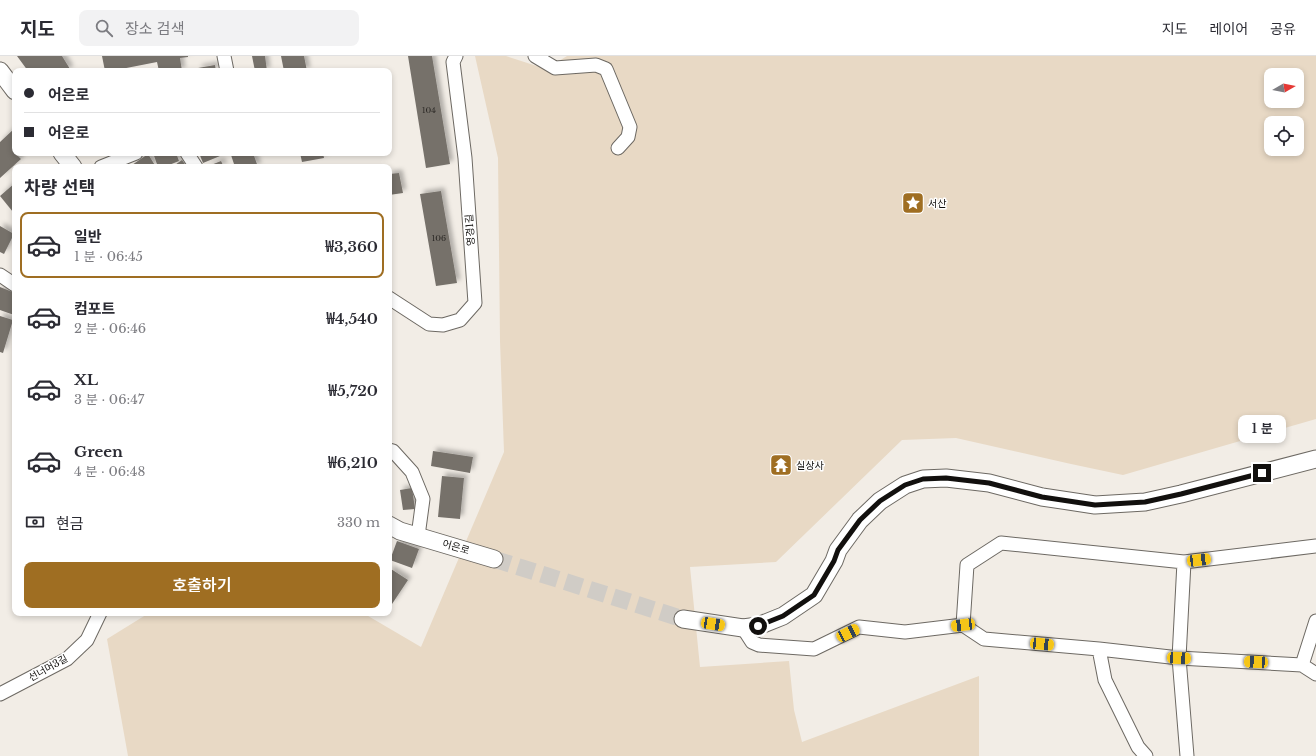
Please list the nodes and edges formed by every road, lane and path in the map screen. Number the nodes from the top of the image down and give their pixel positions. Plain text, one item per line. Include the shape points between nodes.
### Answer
1 (224, 56) edge
2 (456, 56) edge
3 (535, 56) edge
4 (226, 68) edge
5 (0, 71) edge
6 (12, 86) edge
7 (618, 148) dead end
8 (64, 156) edge
9 (128, 156) edge
10 (71, 164) edge
11 (108, 164) edge
12 (0, 275) edge
13 (12, 283) edge
14 (392, 300) edge
15 (392, 451) edge
16 (1316, 459) edge
17 (392, 527) edge
18 (418, 536) junction
19 (1316, 546) edge
20 (494, 559) tunnel mouth
21 (1184, 562) junction
22 (99, 616) edge
23 (683, 619) tunnel mouth
24 (1316, 621) edge
25 (963, 625) junction
26 (743, 628) junction
27 (1099, 649) junction
28 (1179, 658) junction
29 (1302, 665) junction
30 (1316, 674) edge
31 (0, 694) edge
32 (1146, 756) edge
33 (1187, 756) edge

1 - 4 street
2 - 14 street, 영경1길 via 453,62 465,158 475,303 460,320 443,325 429,324
3 - 7 street via 554,68 596,65 606,69 630,128 628,137
5 - 6 street
8 - 10 street
9 - 11 street
12 - 13 street
15 - 18 street via 412,472 423,499
16 - 26 street via 1145,502 1095,505 1042,497 989,483 946,478 923,479 905,485 880,501 860,520 838,550 814,595 783,616 758,626
17 - 18 street, 어은로
18 - 20 street, 어은로
19 - 21 street
21 - 25 street via 1002,543 967,565
21 - 28 street
22 - 31 street, 선너머3길 via 87,640 67,659
23 - 26 street
24 - 29 street
25 - 26 street via 905,632 859,627 814,648 759,645 752,642
25 - 27 street via 984,639
27 - 28 street
27 - 32 street via 1105,680 1138,747
28 - 29 street
28 - 33 street
29 - 30 street

